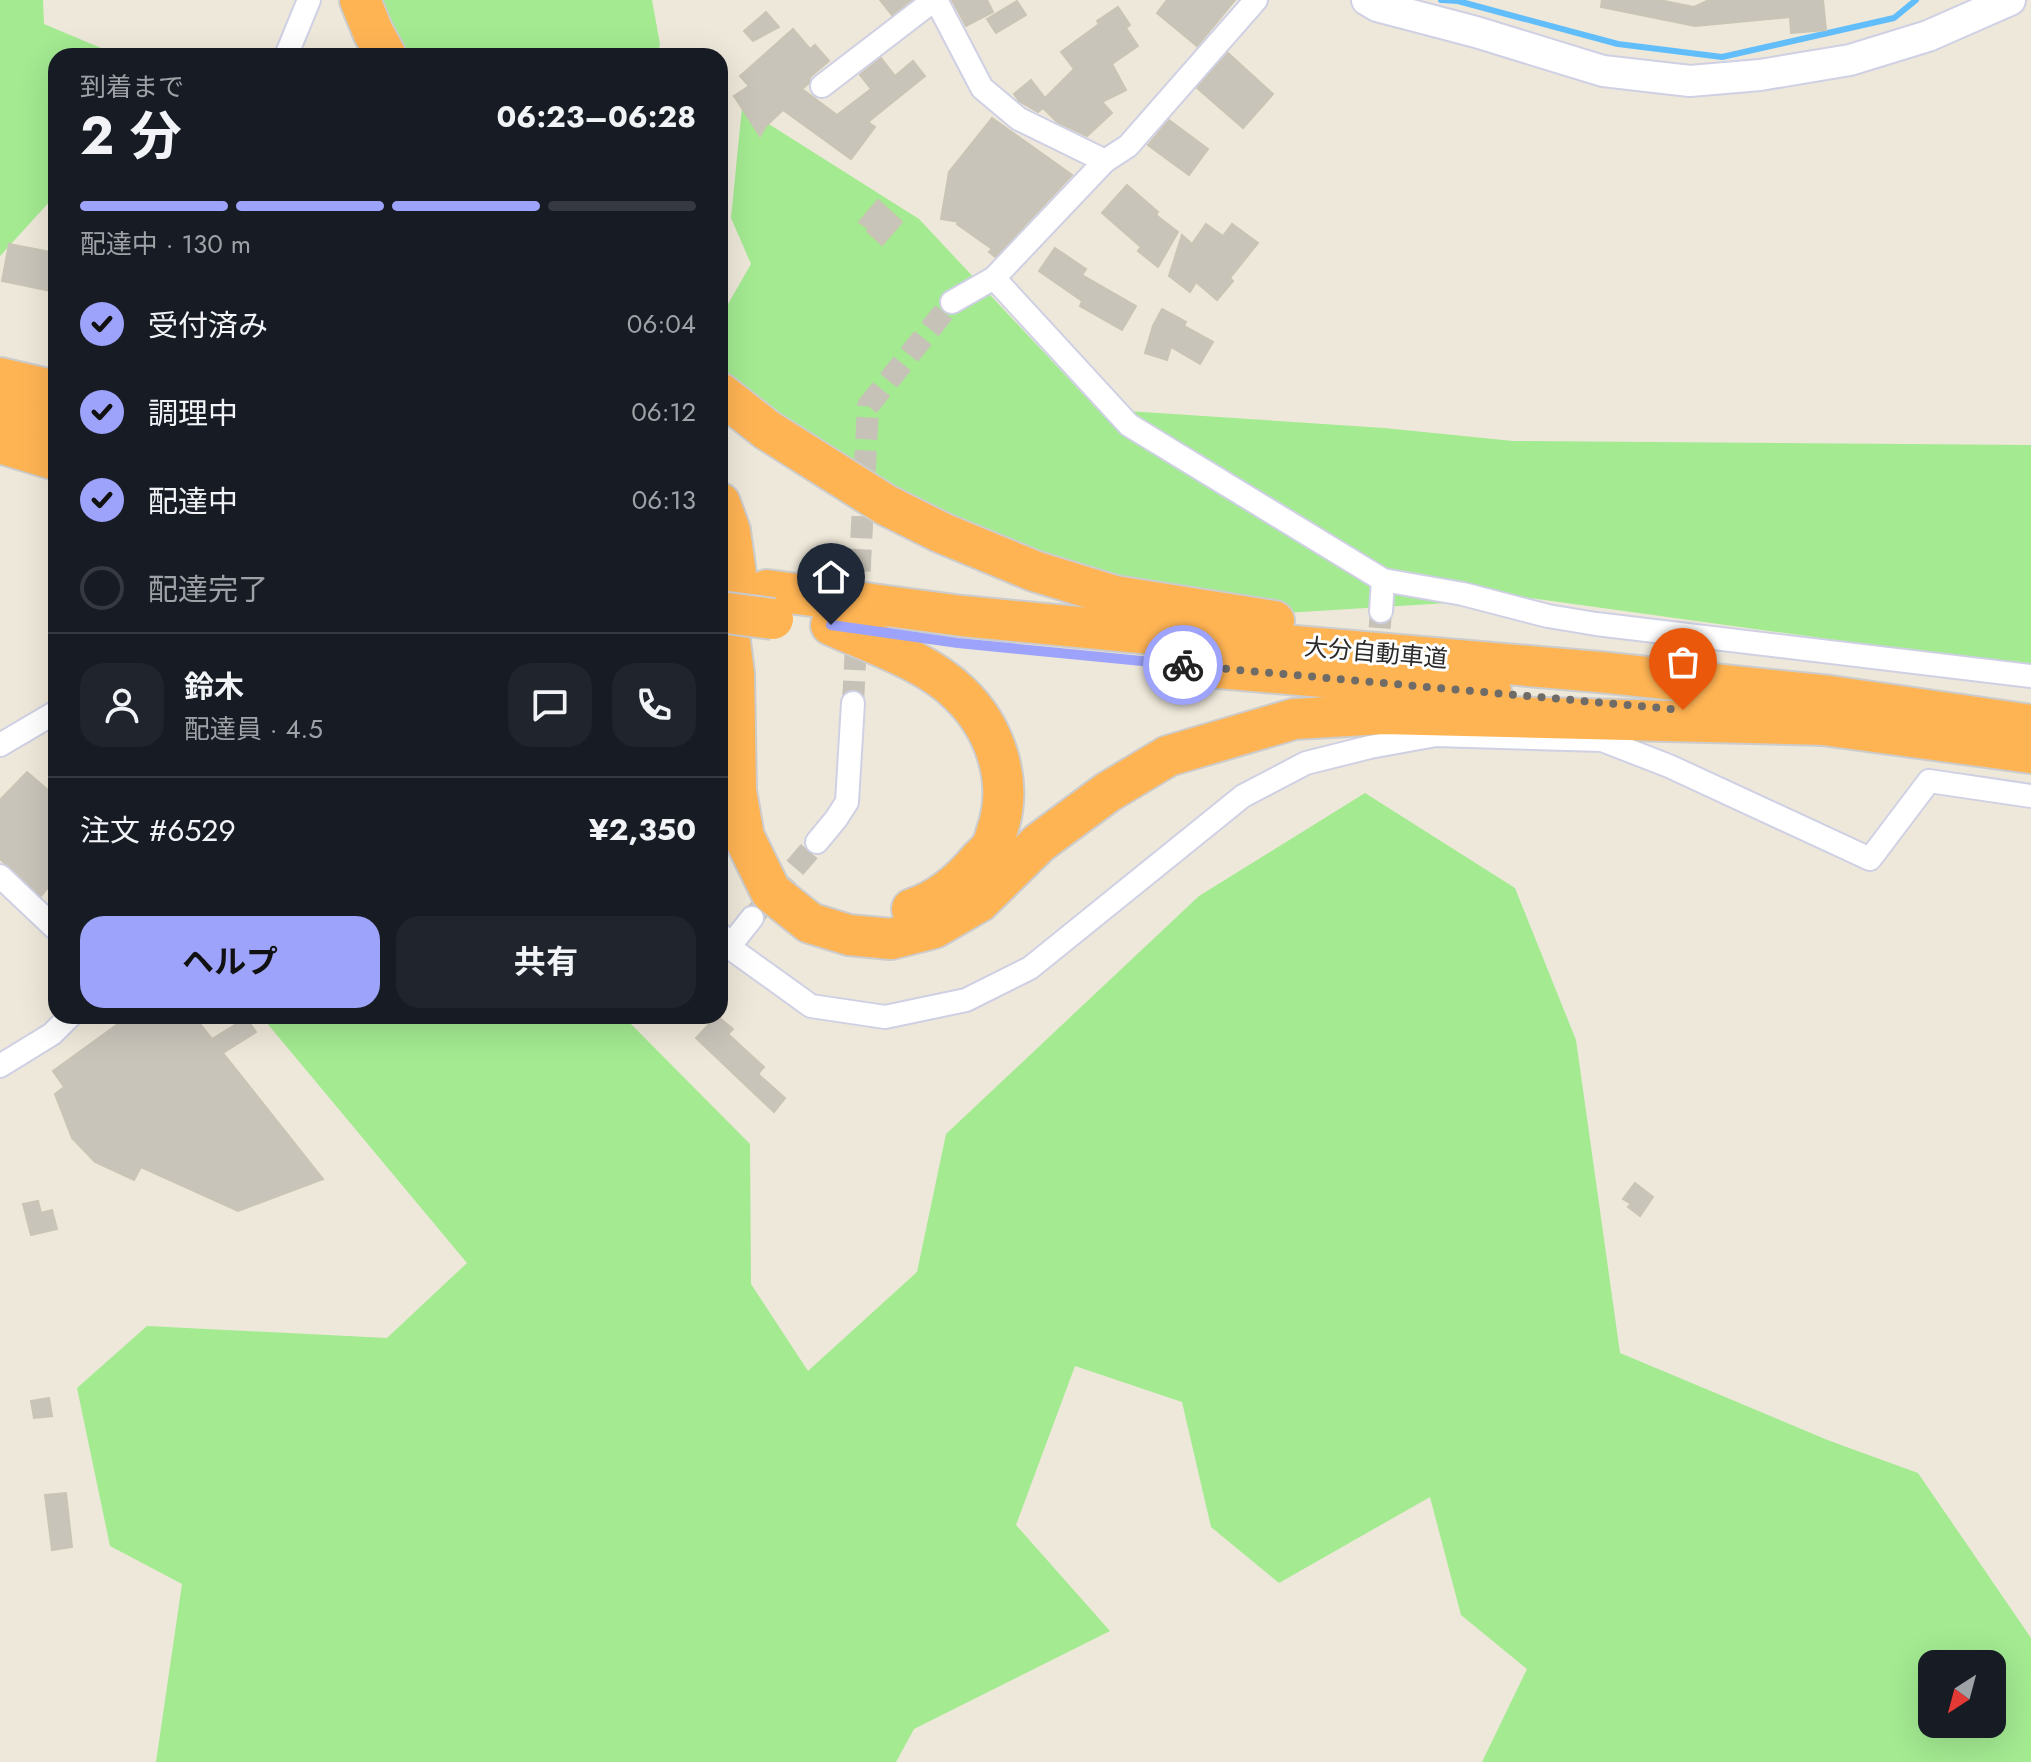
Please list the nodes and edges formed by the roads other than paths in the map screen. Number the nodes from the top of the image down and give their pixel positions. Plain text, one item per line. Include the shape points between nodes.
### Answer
1 (309, 0) edge
2 (334, 0) edge
3 (360, 0) edge
4 (935, 0) edge
5 (1256, 0) edge
6 (1367, 0) edge
7 (2010, 0) edge
8 (289, 48) edge
9 (355, 48) edge
10 (382, 48) edge
11 (822, 86) dead end
12 (1105, 161) junction
13 (994, 278) junction
14 (952, 302) tunnel mouth
15 (0, 378) edge
16 (48, 389) edge
17 (728, 399) edge
18 (0, 413) edge
19 (48, 428) edge
20 (0, 443) edge
21 (48, 458) edge
22 (728, 525) edge
23 (1383, 580) junction
24 (728, 587) edge
25 (770, 604) junction
26 (728, 611) edge
27 (1381, 611) tunnel mouth
28 (728, 625) edge
29 (831, 625) junction
30 (1599, 672) junction
31 (2031, 676) edge
32 (853, 703) tunnel mouth
33 (48, 717) edge
34 (1826, 725) junction
35 (2031, 725) edge
36 (0, 745) edge
37 (2031, 753) edge
38 (2031, 796) edge
39 (817, 842) tunnel mouth
40 (0, 876) edge
41 (752, 918) tunnel mouth
42 (48, 921) edge
43 (728, 937) edge
44 (728, 943) edge
45 (62, 1024) edge
46 (0, 1066) edge

1 - 8 street
2 - 9 highway
3 - 10 highway
4 - 11 street
4 - 12 street via 982,88 1019,119
5 - 12 street via 1128,146
6 - 7 street via 1603,71 1690,81 1850,60 1928,36
12 - 13 street
13 - 14 street
13 - 23 street via 1129,425
15 - 16 highway
17 - 30 highway via 886,505 1034,571 1115,596
18 - 19 highway
20 - 21 highway
22 - 29 highway via 749,766 760,823 773,856 795,883 862,916 914,909 938,898 992,845 1003,811 1002,769 981,718 959,692 926,667
23 - 27 street
23 - 31 street via 1596,624
24 - 25 highway, 大分自動車道
25 - 26 highway, 大分自動車道, bridge
25 - 29 highway, 大分自動車道
25 - 30 highway, 大分自動車道
28 - 34 highway via 736,791 744,837 771,892 810,923 849,935 891,939 934,928 979,902 1039,843 1168,756 1294,719 1383,714
29 - 34 highway, 大分自動車道 via 988,646
30 - 35 highway, 大分自動車道 via 1830,696
32 - 39 street via 847,802
33 - 36 street
34 - 37 highway, 大分自動車道
38 - 44 street via 1929,781 1870,859 1602,740 1371,738 1306,763 1243,796 1030,968 966,1000 885,1017 811,1006
40 - 42 street
41 - 43 street
45 - 46 street

